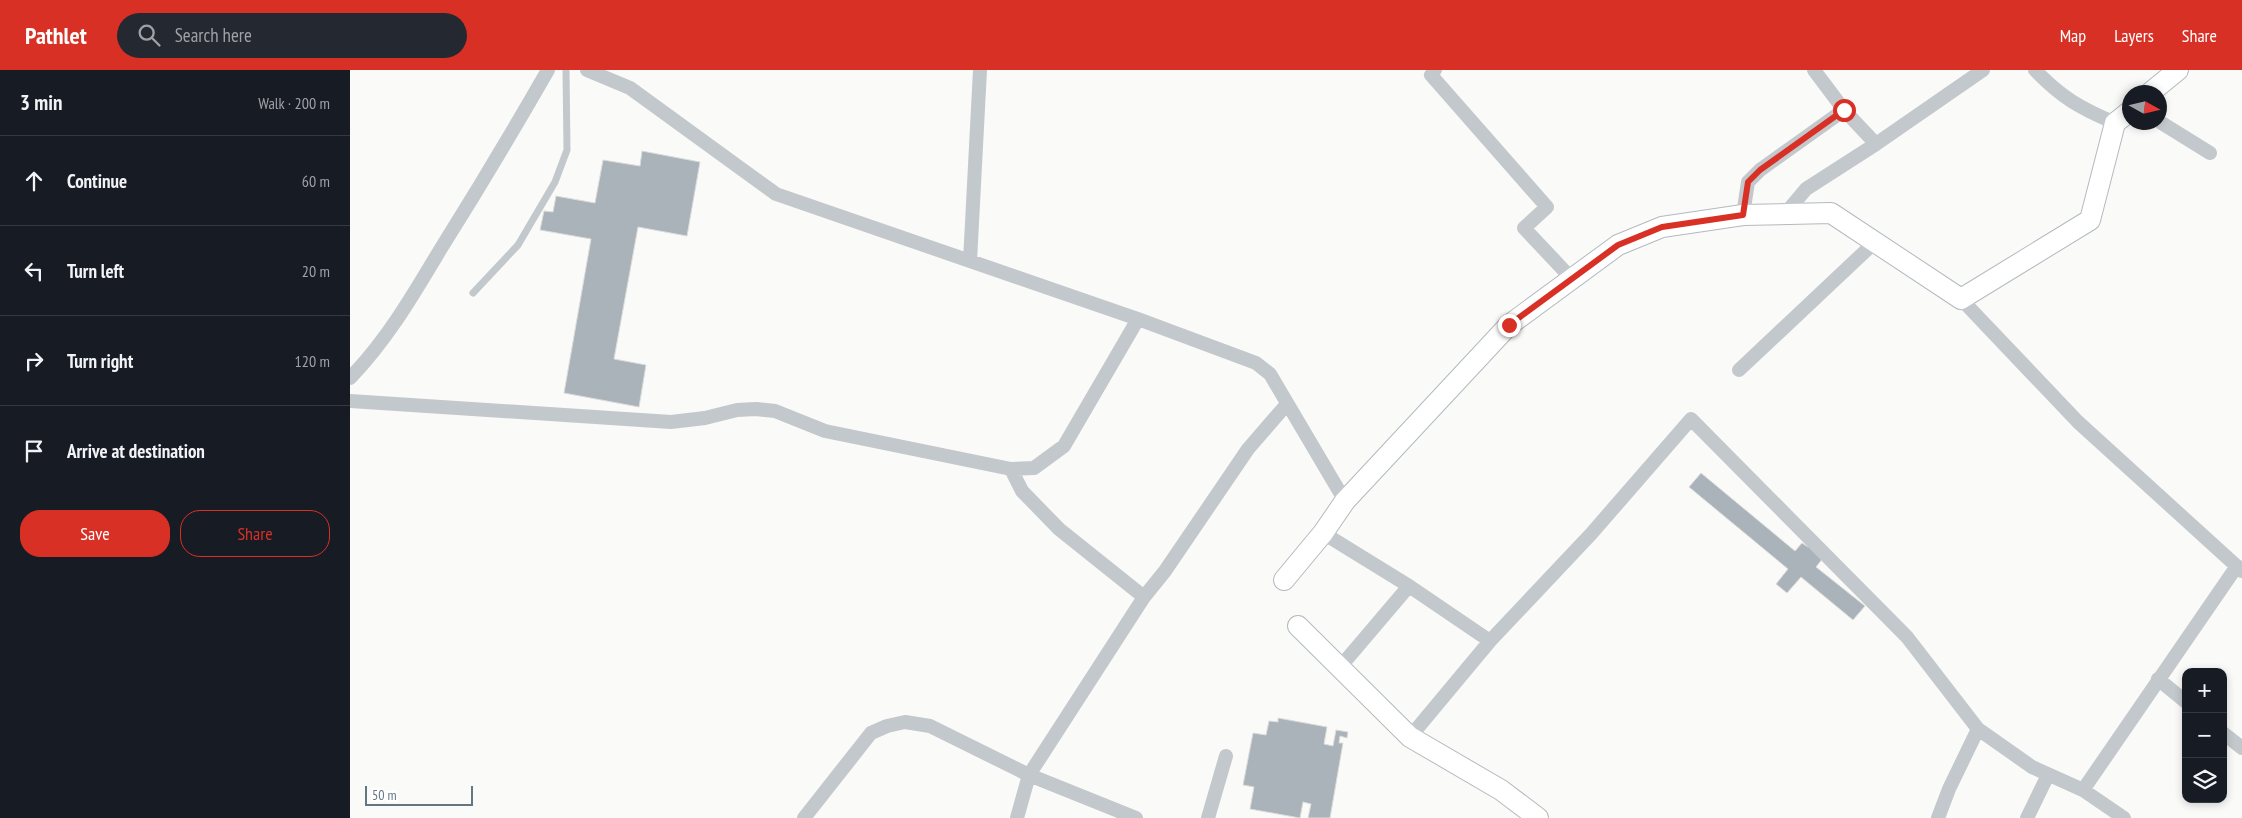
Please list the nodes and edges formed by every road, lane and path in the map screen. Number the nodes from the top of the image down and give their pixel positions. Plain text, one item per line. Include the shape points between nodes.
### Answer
1 (548, 70) edge
2 (566, 70) edge
3 (587, 70) edge
4 (980, 70) edge
5 (1435, 70) edge
6 (1814, 70) edge
7 (1983, 70) edge
8 (2035, 70) edge
9 (2178, 70) edge
10 (2160, 85) edge
11 (1844, 110) junction
12 (2122, 117) edge
13 (2167, 126) edge
14 (1876, 144) junction
15 (2210, 153) dead end
16 (1785, 214) junction
17 (1743, 215) junction
18 (1875, 242) junction
19 (970, 261) junction
20 (1572, 279) junction
21 (473, 293) dead end
22 (1960, 299) junction
23 (1138, 319) junction
24 (1739, 370) dead end
25 (350, 378) edge
26 (350, 401) edge
27 (1287, 404) junction
28 (1011, 469) junction
29 (1345, 501) junction
30 (1322, 533) junction
31 (2239, 569) edge
32 (1284, 580) dead end
33 (1409, 586) junction
34 (1144, 597) junction
35 (1298, 626) dead end
36 (1490, 641) junction
37 (1341, 666) junction
38 (2158, 680) junction
39 (2182, 699) edge
40 (1978, 729) junction
41 (2227, 736) edge
42 (1410, 737) junction
43 (2242, 748) edge
44 (1226, 756) dead end
45 (1030, 775) junction
46 (2048, 775) junction
47 (2083, 790) junction
48 (804, 818) edge
49 (1017, 818) edge
50 (1136, 818) edge
51 (1208, 818) edge
52 (1538, 818) edge
53 (1938, 818) edge
54 (2027, 818) edge
55 (2124, 818) edge

1 - 25 street via 399,317
2 - 21 lane via 567,150 555,182 518,244
3 - 19 street via 630,88 776,194
4 - 19 street
5 - 20 street via 1430,74 1547,207 1524,228
6 - 11 street
7 - 14 street
8 - 12 street via 2078,108
9 - 10 street
11 - 14 street
11 - 17 street via 1748,182
12 - 22 street via 2090,220
13 - 15 street
14 - 16 street via 1806,189
16 - 17 street
16 - 18 street via 1831,213
17 - 20 street via 1662,227 1618,245
18 - 22 street
18 - 24 street
19 - 23 street
20 - 29 street via 1509,325
22 - 31 street via 2078,422
23 - 27 street via 1256,363 1270,374
23 - 28 street via 1064,446 1034,468
26 - 28 street via 671,422 756,408 775,411 825,431
27 - 29 street
27 - 34 street via 1248,449
28 - 34 street via 1022,491 1059,529
29 - 30 street
30 - 32 street
30 - 33 street
31 - 38 street
33 - 36 street
33 - 37 street
34 - 45 street
35 - 37 street
36 - 40 street via 1591,534 1691,419 1907,637
36 - 42 street
37 - 42 street
38 - 39 street
38 - 47 street
40 - 46 street
40 - 53 street
41 - 43 street
42 - 52 street via 1501,790
44 - 51 street
45 - 48 street via 930,726 905,722 871,733
45 - 49 street
45 - 50 street
46 - 47 street
46 - 54 street
47 - 55 street

